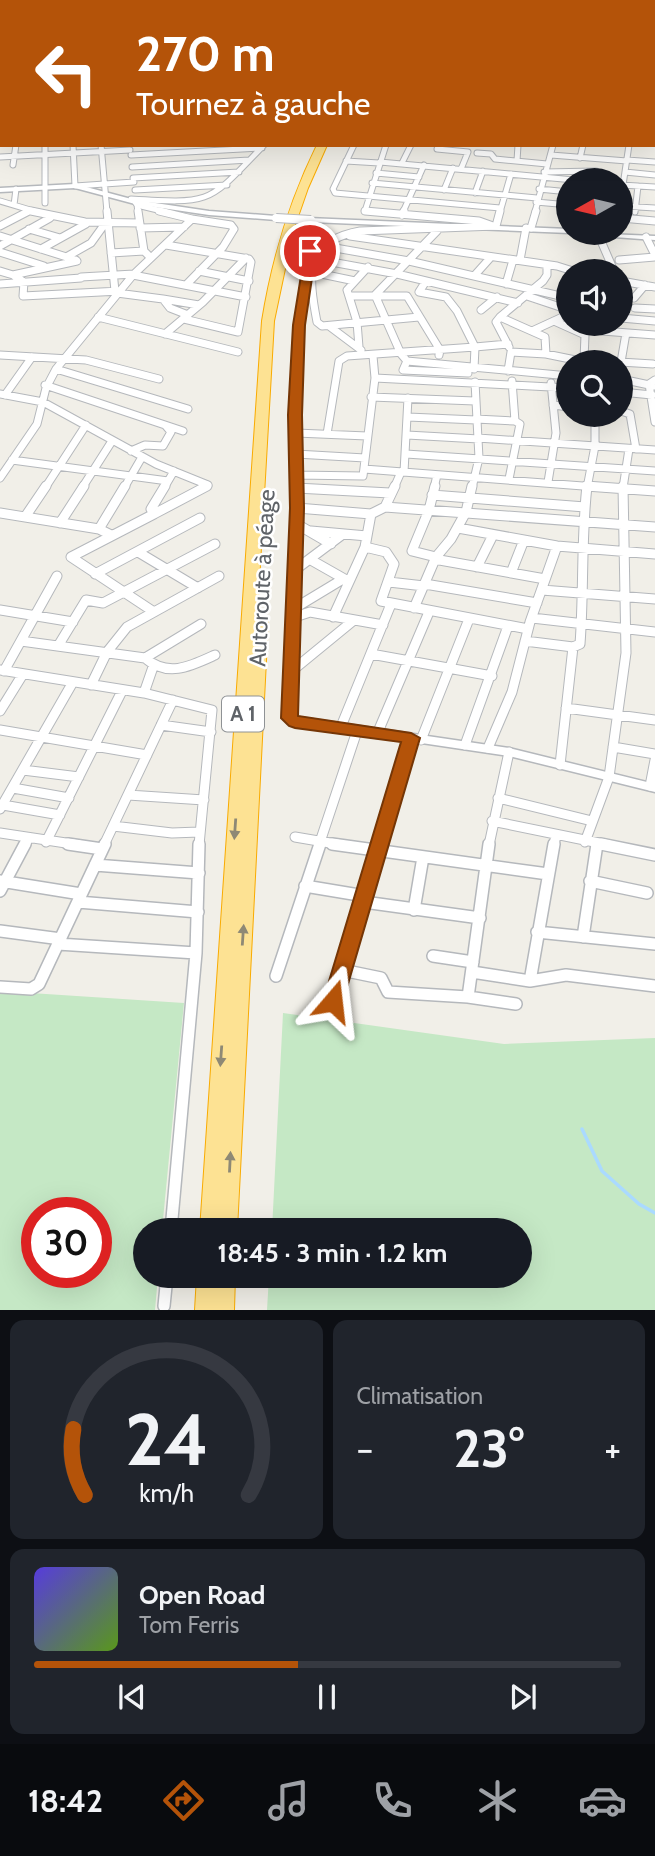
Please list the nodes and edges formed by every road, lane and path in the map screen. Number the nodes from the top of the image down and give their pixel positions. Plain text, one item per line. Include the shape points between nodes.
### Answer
1 (16, 147) edge
2 (45, 147) edge
3 (241, 147) edge
4 (262, 147) edge
5 (321, 147) edge
6 (330, 147) edge
7 (353, 147) edge
8 (385, 147) edge
9 (410, 147) edge
10 (438, 147) edge
11 (479, 147) edge
12 (492, 147) edge
13 (518, 147) edge
14 (553, 147) edge
15 (583, 147) edge
16 (629, 147) edge
17 (102, 148) edge
18 (205, 148) edge
19 (73, 149) edge
20 (168, 149) edge
21 (130, 150) edge
22 (468, 152) junction
23 (477, 153) junction
24 (45, 154) junction
25 (491, 154) junction
26 (551, 155) junction
27 (16, 156) junction
28 (0, 157) edge
29 (580, 158) junction
30 (249, 160) junction
31 (627, 160) junction
32 (346, 161) junction
33 (517, 161) junction
34 (380, 162) junction
35 (655, 162) edge
36 (208, 163) junction
37 (402, 163) junction
38 (170, 164) junction
39 (13, 165) dead end
40 (427, 166) junction
41 (132, 167) junction
42 (453, 168) junction
43 (626, 168) edge
44 (461, 169) junction
45 (483, 171) junction
46 (545, 171) junction
47 (556, 171) edge
48 (239, 172) junction
49 (376, 173) junction
50 (634, 173) edge
51 (210, 174) junction
52 (511, 174) junction
53 (556, 174) edge
54 (655, 175) edge
55 (172, 176) junction
56 (419, 177) junction
57 (134, 180) junction
58 (372, 183) junction
59 (105, 184) junction
60 (212, 185) junction
61 (227, 185) junction
62 (75, 186) junction
63 (634, 186) edge
64 (638, 186) junction
65 (45, 187) junction
66 (415, 187) junction
67 (655, 187) edge
68 (174, 188) junction
69 (16, 189) junction
70 (539, 189) junction
71 (0, 190) edge
72 (135, 190) junction
73 (444, 190) junction
74 (556, 191) edge
75 (475, 193) junction
76 (106, 195) junction
77 (504, 195) junction
78 (368, 196) junction
79 (409, 199) junction
80 (537, 200) junction
81 (136, 202) junction
82 (1, 203) edge
83 (46, 203) dead end
84 (556, 203) edge
85 (14, 205) junction
86 (636, 207) junction
87 (500, 208) junction
88 (655, 208) edge
89 (29, 211) junction
90 (402, 215) junction
91 (50, 218) junction
92 (192, 219) junction
93 (634, 219) joint
94 (655, 221) edge
95 (86, 224) junction
96 (106, 225) junction
97 (140, 225) junction
98 (0, 226) edge
99 (494, 226) junction
100 (184, 228) junction
101 (529, 228) junction
102 (29, 229) junction
103 (556, 229) edge
104 (438, 231) junction
105 (341, 234) junction
106 (0, 236) edge
107 (60, 238) junction
108 (651, 238) edge
109 (12, 239) junction
110 (324, 241) junction
111 (166, 245) junction
112 (0, 246) edge
113 (422, 247) junction
114 (41, 248) junction
115 (144, 251) junction
116 (0, 252) edge
117 (218, 252) junction
118 (111, 253) junction
119 (379, 255) junction
120 (68, 256) junction
121 (655, 256) edge
122 (150, 257) junction
123 (491, 257) junction
124 (246, 258) junction
125 (315, 259) junction
126 (628, 259) edge
127 (517, 260) junction
128 (77, 261) junction
129 (409, 261) junction
130 (55, 265) junction
131 (547, 265) junction
132 (46, 267) junction
133 (556, 267) edge
134 (367, 268) junction
135 (0, 271) edge
136 (199, 271) junction
137 (312, 272) junction
138 (134, 274) junction
139 (397, 274) junction
140 (13, 275) junction
141 (113, 275) junction
142 (471, 276) junction
143 (81, 277) junction
144 (228, 277) junction
145 (57, 279) junction
146 (249, 281) junction
147 (355, 281) junction
148 (426, 281) junction
149 (24, 282) junction
150 (633, 283) edge
151 (0, 284) edge
152 (506, 284) junction
153 (186, 285) junction
154 (645, 285) junction
155 (655, 287) edge
156 (457, 288) junction
157 (535, 290) junction
158 (213, 291) junction
159 (81, 292) junction
160 (117, 292) junction
161 (374, 295) junction
162 (556, 295) edge
163 (349, 296) junction
164 (527, 296) junction
165 (246, 297) junction
166 (446, 297) junction
167 (497, 297) junction
168 (634, 298) dead end
169 (163, 299) junction
170 (518, 303) junction
171 (199, 305) junction
172 (556, 307) edge
173 (635, 308) dead end
174 (655, 309) edge
175 (481, 310) dead end
176 (98, 317) junction
177 (186, 317) junction
178 (419, 317) junction
179 (500, 317) junction
180 (633, 319) edge
181 (385, 320) junction
182 (554, 321) joint
183 (655, 321) edge
184 (357, 322) junction
185 (329, 326) junction
186 (532, 331) junction
187 (633, 333) edge
188 (165, 334) junction
189 (655, 335) edge
190 (359, 347) junction
191 (475, 347) junction
192 (509, 348) junction
193 (440, 350) junction
194 (584, 350) edge
195 (238, 352) dead end
196 (401, 354) junction
197 (546, 354) junction
198 (0, 355) edge
199 (369, 355) junction
200 (556, 356) edge
201 (32, 357) junction
202 (67, 357) junction
203 (407, 361) junction
204 (654, 361) edge
205 (633, 362) edge
206 (56, 369) junction
207 (435, 369) junction
208 (510, 372) junction
209 (471, 375) junction
210 (550, 375) junction
211 (556, 375) edge
212 (422, 376) junction
213 (375, 378) junction
214 (159, 379) dead end
215 (633, 380) edge
216 (653, 382) edge
217 (512, 384) junction
218 (45, 385) junction
219 (552, 387) junction
220 (556, 387) edge
221 (633, 393) edge
222 (3, 394) edge
223 (652, 395) junction
224 (370, 397) junction
225 (408, 398) junction
226 (446, 400) junction
227 (475, 401) junction
228 (43, 402) junction
229 (553, 405) junction
230 (556, 405) edge
231 (188, 409) dead end
232 (408, 416) junction
233 (443, 418) junction
234 (476, 420) junction
235 (515, 421) junction
236 (655, 422) edge
237 (164, 424) junction
238 (86, 425) junction
239 (596, 427) edge
240 (631, 427) edge
241 (183, 431) dead end
242 (296, 433) junction
243 (327, 434) junction
244 (407, 435) junction
245 (367, 436) junction
246 (440, 437) junction
247 (478, 439) junction
248 (112, 441) junction
249 (517, 441) junction
250 (555, 444) junction
251 (595, 446) junction
252 (633, 449) junction
253 (655, 450) edge
254 (131, 451) junction
255 (296, 454) junction
256 (406, 454) junction
257 (142, 457) junction
258 (365, 458) junction
259 (479, 458) junction
260 (12, 460) junction
261 (513, 460) junction
262 (552, 463) junction
263 (589, 466) junction
264 (57, 467) junction
265 (365, 469) junction
266 (626, 469) junction
267 (174, 471) junction
268 (655, 471) edge
269 (92, 472) junction
270 (403, 472) junction
271 (296, 475) junction
272 (437, 475) junction
273 (131, 477) junction
274 (475, 477) junction
275 (0, 478) edge
276 (509, 479) junction
277 (168, 481) junction
278 (548, 482) junction
279 (586, 485) junction
280 (296, 488) junction
281 (623, 488) junction
282 (655, 491) edge
283 (390, 493) junction
284 (432, 495) junction
285 (470, 498) junction
286 (385, 507) junction
287 (585, 507) junction
288 (297, 508) junction
289 (429, 510) junction
290 (466, 512) junction
291 (0, 513) edge
292 (154, 514) junction
293 (371, 514) junction
294 (25, 517) junction
295 (200, 519) dead end
296 (583, 522) junction
297 (60, 523) junction
298 (295, 523) junction
299 (626, 525) junction
300 (655, 527) edge
301 (458, 528) junction
302 (99, 529) junction
303 (311, 531) junction
304 (343, 534) junction
305 (111, 535) junction
306 (493, 535) junction
307 (367, 536) junction
308 (524, 540) junction
309 (215, 544) dead end
310 (331, 544) junction
311 (557, 546) junction
312 (365, 547) junction
313 (584, 549) junction
314 (138, 552) junction
315 (626, 552) junction
316 (655, 554) edge
317 (435, 558) junction
318 (312, 560) junction
319 (477, 566) junction
320 (167, 570) junction
321 (295, 570) junction
322 (511, 572) junction
323 (95, 574) junction
324 (57, 576) dead end
325 (219, 576) dead end
326 (545, 579) junction
327 (346, 580) junction
328 (389, 582) junction
329 (424, 585) junction
330 (198, 588) junction
331 (542, 590) junction
332 (124, 593) junction
333 (584, 594) junction
334 (627, 597) junction
335 (655, 599) edge
336 (537, 603) junction
337 (391, 604) junction
338 (414, 608) junction
339 (0, 610) edge
340 (153, 612) junction
341 (429, 612) junction
342 (295, 613) junction
343 (37, 615) junction
344 (333, 617) junction
345 (532, 618) junction
346 (469, 619) junction
347 (354, 620) junction
348 (73, 622) junction
349 (201, 624) dead end
350 (383, 625) junction
351 (581, 625) junction
352 (508, 626) junction
353 (528, 629) junction
354 (628, 629) junction
355 (655, 632) edge
356 (21, 641) junction
357 (525, 642) junction
358 (58, 646) junction
359 (573, 647) junction
360 (107, 652) junction
361 (371, 653) junction
362 (215, 655) dead end
363 (145, 658) junction
364 (410, 660) junction
365 (448, 666) junction
366 (153, 667) junction
367 (2, 670) edge
368 (293, 670) junction
369 (23, 674) junction
370 (492, 676) junction
371 (73, 682) junction
372 (91, 685) junction
373 (122, 691) junction
374 (144, 693) junction
375 (173, 700) junction
376 (566, 708) junction
377 (0, 711) edge
378 (618, 713) junction
379 (291, 720) joint
380 (655, 720) edge
381 (161, 725) junction
382 (340, 729) junction
383 (0, 730) edge
384 (357, 731) junction
385 (211, 732) junction
386 (377, 734) junction
387 (43, 737) junction
388 (416, 739) junction
389 (465, 745) junction
390 (94, 746) junction
391 (613, 747) junction
392 (488, 748) junction
393 (509, 752) junction
394 (655, 754) edge
395 (147, 755) junction
396 (655, 760) edge
397 (560, 765) junction
398 (23, 770) junction
399 (79, 777) junction
400 (609, 777) junction
401 (653, 787) edge
402 (13, 788) junction
403 (128, 795) junction
404 (68, 798) junction
405 (498, 798) junction
406 (204, 800) junction
407 (1, 807) edge
408 (60, 815) junction
409 (492, 821) junction
410 (592, 821) junction
411 (113, 826) junction
412 (199, 832) junction
413 (0, 833) edge
414 (555, 835) junction
415 (295, 837) dead end
416 (27, 839) junction
417 (319, 841) junction
418 (46, 842) junction
419 (591, 843) junction
420 (103, 849) junction
421 (379, 852) junction
422 (655, 855) edge
423 (423, 857) junction
424 (95, 865) junction
425 (487, 865) junction
426 (199, 873) junction
427 (548, 874) junction
428 (590, 881) junction
429 (2, 884) edge
430 (304, 886) junction
431 (647, 892) dead end
432 (80, 898) junction
433 (364, 899) junction
434 (414, 910) junction
435 (198, 912) junction
436 (480, 918) junction
437 (0, 931) edge
438 (537, 932) junction
439 (583, 937) junction
440 (60, 941) junction
441 (655, 944) edge
442 (196, 953) junction
443 (433, 956) dead end
444 (472, 967) junction
445 (342, 970) junction
446 (276, 976) dead end
447 (530, 981) junction
448 (655, 986) edge
449 (0, 987) edge
450 (468, 997) junction
451 (333, 1001) dead end
452 (516, 1004) dead end
453 (172, 1218) edge
454 (212, 1218) edge
455 (227, 1218) edge
456 (166, 1288) edge
457 (207, 1288) edge
458 (223, 1288) edge
459 (164, 1306) dead end
460 (206, 1310) edge
461 (222, 1310) edge

1 - 27 street
2 - 24 street
3 - 18 street
4 - 30 street
5 -> 454 highway, A 1 via 284,237 268,321
455 -> 6 highway, Autoroute à péage / A 1 via 277,321 295,225
7 - 32 street
8 - 34 street
9 - 37 street
10 - 22 street
10 - 40 street
11 - 23 street
12 - 25 street
13 - 33 street
14 - 26 street
15 - 29 street
16 - 31 street
17 - 19 street
17 - 21 street
17 - 59 street
18 - 20 street
19 - 24 street
19 - 62 street
20 - 21 street
20 - 38 street
21 - 41 street
22 - 23 street
22 - 44 street
23 - 25 street
24 - 27 street
24 - 65 street
25 - 33 street via 495,159
26 - 29 street
26 - 46 street
27 - 28 street
27 - 39 street
29 - 31 street
30 - 36 street
30 - 48 street
31 - 35 street
31 - 43 street
32 - 34 street
32 - 78 street via 334,191
33 - 46 street
34 - 37 street
34 - 49 street
36 - 38 street
36 - 51 street
37 - 40 street
38 - 41 street
38 - 55 street
40 - 42 street
40 - 56 street
41 - 57 street
42 - 44 street
42 - 73 street
44 - 45 street
45 - 52 street
45 - 75 street
46 - 47 street
46 - 52 street
46 - 53 street
46 - 70 street
48 - 51 street
48 - 61 street
49 - 56 street
49 - 58 street
50 - 54 street
51 - 55 street
51 - 60 street
52 - 77 street
55 - 57 street
55 - 68 street
56 - 66 street
57 - 59 street
57 - 72 street
58 - 66 street
58 - 78 street
59 - 62 street
59 - 76 street
60 - 61 street
60 - 68 street
61 - 81 street via 210,196 183,202
62 - 65 street
62 - 76 street
63 - 64 street
64 - 67 street
64 - 86 street
65 - 69 street
65 - 83 street
66 - 73 street
66 - 79 street
68 - 72 street
69 - 71 street
69 - 85 street
70 - 74 street
70 - 80 street
72 - 81 street
73 - 75 street
75 - 77 street
76 - 81 street
76 - 96 street
77 - 80 street
77 - 87 street
78 - 79 street
78 - 90 street via 365,211
79 - 87 street
79 - 90 street
80 - 84 street
80 - 101 street
81 - 92 street
81 - 97 street
81 - 99 street, bridge via 276,218
82 - 85 street
85 - 89 street
86 - 88 street
86 - 93 street
87 - 99 street
89 - 91 street
89 - 98 street
90 - 99 street
91 - 95 street
91 - 102 street
92 - 100 street
92 - 117 street via 233,226
93 - 94 street
95 - 96 street
95 - 107 street
96 - 97 street
96 - 118 street
96 - 120 street via 91,243
97 - 100 street
97 - 115 street
99 - 101 street
99 - 104 street
100 - 111 street
101 - 103 street
101 - 127 street
102 - 107 street
102 - 109 street
104 - 105 street
104 - 113 street
105 - 110 street
105 - 113 street
106 - 109 street
107 - 114 street
108 - 121 street
109 - 112 street
109 - 114 street
110 - 119 street
110 - 125 street
110 - 242 street via 314,244 308,263 299,325
111 - 117 street
111 - 122 street
113 - 123 street
113 - 129 street
114 - 120 street
115 - 118 street
115 - 122 street
116 - 132 street
117 - 124 street
117 - 136 street
118 - 141 street
119 - 129 street
119 - 134 street
120 - 128 street
121 - 126 street
122 - 138 street
123 - 127 street
123 - 142 street
124 - 144 street
124 - 146 street via 251,262
125 - 134 street
125 - 137 street
127 - 131 street
127 - 152 street
128 - 130 street
128 - 143 street
129 - 139 street
129 - 142 street
130 - 132 street
130 - 145 street
131 - 133 street
131 - 157 street via 547,275
132 - 140 street
134 - 139 street
134 - 147 street
135 - 140 street
136 - 144 street
136 - 153 street
137 - 147 street
137 - 185 street via 317,322
138 - 141 street
138 - 153 street
138 - 160 street
139 - 148 street
139 - 161 street
140 - 149 street
141 - 143 street
141 - 160 street
142 - 152 street
142 - 156 street
143 - 145 street
143 - 159 street
144 - 146 street
144 - 158 street
145 - 149 street
146 - 165 street
147 - 163 street via 348,288
148 - 156 street
148 - 166 street via 419,292
149 - 151 street
149 - 159 street via 23,296
150 - 154 street
152 - 157 street
153 - 158 street
154 - 155 street
154 - 168 street
156 - 166 street
156 - 167 street
157 - 162 street
157 - 164 street
158 - 165 street
158 - 171 street
159 - 160 street
160 - 169 street
160 - 176 street
161 - 163 street
161 - 178 street via 405,295
161 - 181 street
163 - 184 street
164 - 170 street
164 - 172 street
165 - 177 street via 237,332
166 - 191 street
167 - 170 street
167 - 175 street
169 - 171 street
169 - 177 street
170 - 179 street
171 - 177 street
173 - 174 street
176 - 188 street
176 - 202 street
177 - 188 street
178 - 181 street
178 - 193 street
179 - 186 street
179 - 192 street via 496,322
180 - 183 street
181 - 184 street
181 - 196 street
182 - 186 street
182 - 194 street via 585,335
184 - 185 street
184 - 190 street
185 - 190 street
186 - 197 street via 545,337
187 - 189 street
188 - 195 street
190 - 199 street
191 - 192 street
191 - 193 street
191 - 209 street
192 - 197 street
192 - 208 street
193 - 196 street
193 - 207 street
196 - 199 street
196 - 203 street
197 - 200 street
198 - 201 street
199 - 213 street
199 - 243 street via 354,354 339,361
201 - 202 street
201 - 222 street
202 - 206 street
202 - 214 street
203 - 207 street
203 - 212 street via 403,370
204 - 205 street
204 - 216 street
206 - 218 street
206 - 231 street
207 - 209 street
207 - 212 street
208 - 209 street
208 - 210 street
208 - 217 street
209 - 212 street
209 - 217 street
209 - 227 street
210 - 211 street
210 - 219 street
212 - 213 street
213 - 224 street
215 - 216 street
216 - 223 street
217 - 219 street
217 - 235 street
218 - 228 street
218 - 237 street
219 - 220 street
219 - 229 street
221 - 223 street
222 - 228 street
223 - 236 street
224 - 225 street
224 - 245 street
225 - 226 street
225 - 232 street
226 - 227 street
226 - 233 street
227 - 234 street
228 - 238 street
228 - 260 street via 33,431
229 - 230 street
229 - 250 street
232 - 233 street
232 - 244 street
233 - 234 street
233 - 246 street
234 - 235 street
234 - 247 street
235 - 249 street via 521,427
237 - 241 street
237 - 254 street via 171,432 163,446 145,445
238 - 248 street
238 - 264 street
239 - 251 street
240 - 252 street
242 - 243 street
242 - 255 street
243 - 245 street
244 - 246 street
244 - 256 street
245 - 258 street
246 - 247 street
247 - 249 street
247 - 259 street
248 - 254 street
248 - 269 street
249 - 250 street
249 - 261 street
250 - 251 street
250 - 262 street
251 - 252 street
251 - 263 street
252 - 253 street
252 - 266 street
254 - 257 street
255 - 258 street
255 - 271 street
256 - 259 street
256 - 270 street
257 - 267 street
257 - 273 street
258 - 265 street
259 - 261 street
259 - 274 street
260 - 264 street
260 - 275 street
261 - 262 street
261 - 276 street
262 - 263 street
262 - 278 street
263 - 266 street
263 - 279 street
264 - 269 street
264 - 294 street
265 - 270 street
265 - 271 street via 360,478
266 - 268 street
266 - 281 street
267 - 277 street
267 - 292 street via 208,485
269 - 273 street
269 - 297 street
270 - 272 street
270 - 283 street
271 - 280 street
272 - 274 street
272 - 284 street
273 - 277 street
273 - 302 street
274 - 276 street
274 - 285 street
276 - 278 street
277 - 292 street via 152,509
278 - 279 street
279 - 281 street
279 - 287 street
280 - 283 street
280 - 288 street
281 - 282 street
281 - 299 street
283 - 286 street
284 - 285 street
284 - 289 street
285 - 287 street
285 - 290 street
286 - 289 street
286 - 293 street
287 - 296 street
288 - 293 street
288 - 298 street
289 - 290 street
289 - 317 street via 412,551
290 - 296 street
290 - 301 street
291 - 294 street
292 - 305 street
293 - 307 street
294 - 297 street
295 - 314 street
296 - 299 street
296 - 313 street
297 - 302 street
298 - 303 street
298 - 321 street
299 - 300 street
299 - 315 street
301 - 306 street
301 - 317 street
302 - 305 street
303 - 304 street
303 - 310 street
304 - 307 street
304 - 310 street
305 - 323 street via 71,557
306 - 308 street
306 - 319 street
307 - 312 street
308 - 311 street
308 - 322 street
309 - 320 street
310 - 318 street
311 - 313 street
311 - 326 street
312 - 327 street
312 - 328 street via 391,558
313 - 315 street
313 - 333 street
314 - 320 street
314 - 323 street
315 - 316 street
315 - 334 street
317 - 319 street
317 - 329 street
318 - 321 street
318 - 327 street
319 - 322 street
320 - 330 street
320 - 332 street
321 - 342 street
322 - 326 street
323 - 332 street
324 - 343 street
325 - 330 street
326 - 331 street
327 - 342 street
327 - 344 street
328 - 329 street
328 - 337 street via 381,601
329 - 336 street
329 - 338 street
330 - 340 street
331 - 333 street
331 - 336 street
332 - 340 street
332 - 348 street via 101,604 86,600
333 - 334 street
333 - 351 street
334 - 335 street
334 - 354 street
336 - 345 street
337 - 338 street
337 - 350 street
338 - 341 street
339 - 343 street
340 - 360 street via 127,627
341 - 346 street
341 - 364 street
342 - 344 street
342 - 368 street
343 - 348 street
343 - 356 street
344 - 347 street
345 - 351 street
345 - 353 street
346 - 352 street
346 - 365 street
347 - 350 street
347 - 368 street
348 - 358 street
349 - 363 street
350 - 361 street
351 - 354 street
351 - 359 street via 580,643
352 - 353 street
352 - 370 street
353 - 357 street
354 - 355 street
354 - 378 street
356 - 358 street
356 - 367 street
357 - 359 street
357 - 392 street via 512,692
358 - 360 street
359 - 376 street
360 - 363 street
360 - 372 street
361 - 364 street
361 - 382 street
362 - 366 street via 181,670
363 - 366 street
364 - 365 street
364 - 386 street
365 - 370 street
365 - 388 street
366 - 374 street
367 - 369 street
368 - 379 street
369 - 371 street
369 - 377 street
370 - 389 street
371 - 372 street
371 - 387 street
372 - 373 street
373 - 374 street
373 - 390 street
374 - 375 street
375 - 381 street
375 - 385 street via 212,710
376 - 378 street
376 - 397 street
378 - 380 street
378 - 391 street
379 - 382 street
381 - 385 street
381 - 395 street
382 - 384 street
383 - 387 street
384 - 386 street
384 - 417 street
385 - 406 street
386 - 388 street
387 - 390 street
387 - 398 street
388 - 389 street
388 - 421 street
389 - 392 street
390 - 395 street
390 - 399 street
391 - 394 street
391 - 400 street
392 - 393 street
393 - 397 street
393 - 405 street
395 - 403 street
396 - 401 street
397 - 400 street
398 - 399 street
398 - 402 street
399 - 404 street
400 - 401 street
400 - 410 street
402 - 404 street
402 - 407 street
403 - 406 street
403 - 411 street
404 - 408 street
405 - 409 street
405 - 410 street
406 - 412 street
407 - 408 street
408 - 418 street
409 - 414 street
409 - 425 street
410 - 419 street
411 - 412 street
411 - 420 street
412 - 426 street
413 - 416 street
414 - 419 street
414 - 427 street
415 - 417 street
416 - 418 street
416 - 429 street
417 - 421 street
417 - 430 street
418 - 420 street
419 - 422 street
419 - 428 street
420 - 424 street
421 - 423 street
421 - 433 street
423 - 425 street
423 - 434 street
424 - 426 street
424 - 432 street
425 - 427 street
425 - 436 street
426 - 435 street
427 - 438 street
428 - 431 street
428 - 439 street
429 - 432 street
430 - 433 street
430 - 446 street
432 - 435 street
432 - 440 street
433 - 434 street
433 - 445 street
434 - 436 street
435 - 442 street
436 - 444 street
437 - 440 street
438 - 439 street
438 - 447 street
439 - 441 street
440 - 442 street
440 - 449 street via 36,987
442 - 453 street
443 - 444 street
444 - 447 street
444 - 450 street
445 - 450 street via 381,978 388,992
445 - 451 street
447 - 448 street via 566,975
450 - 452 street
456 - 459 street
457 - 460 highway
458 - 461 highway

